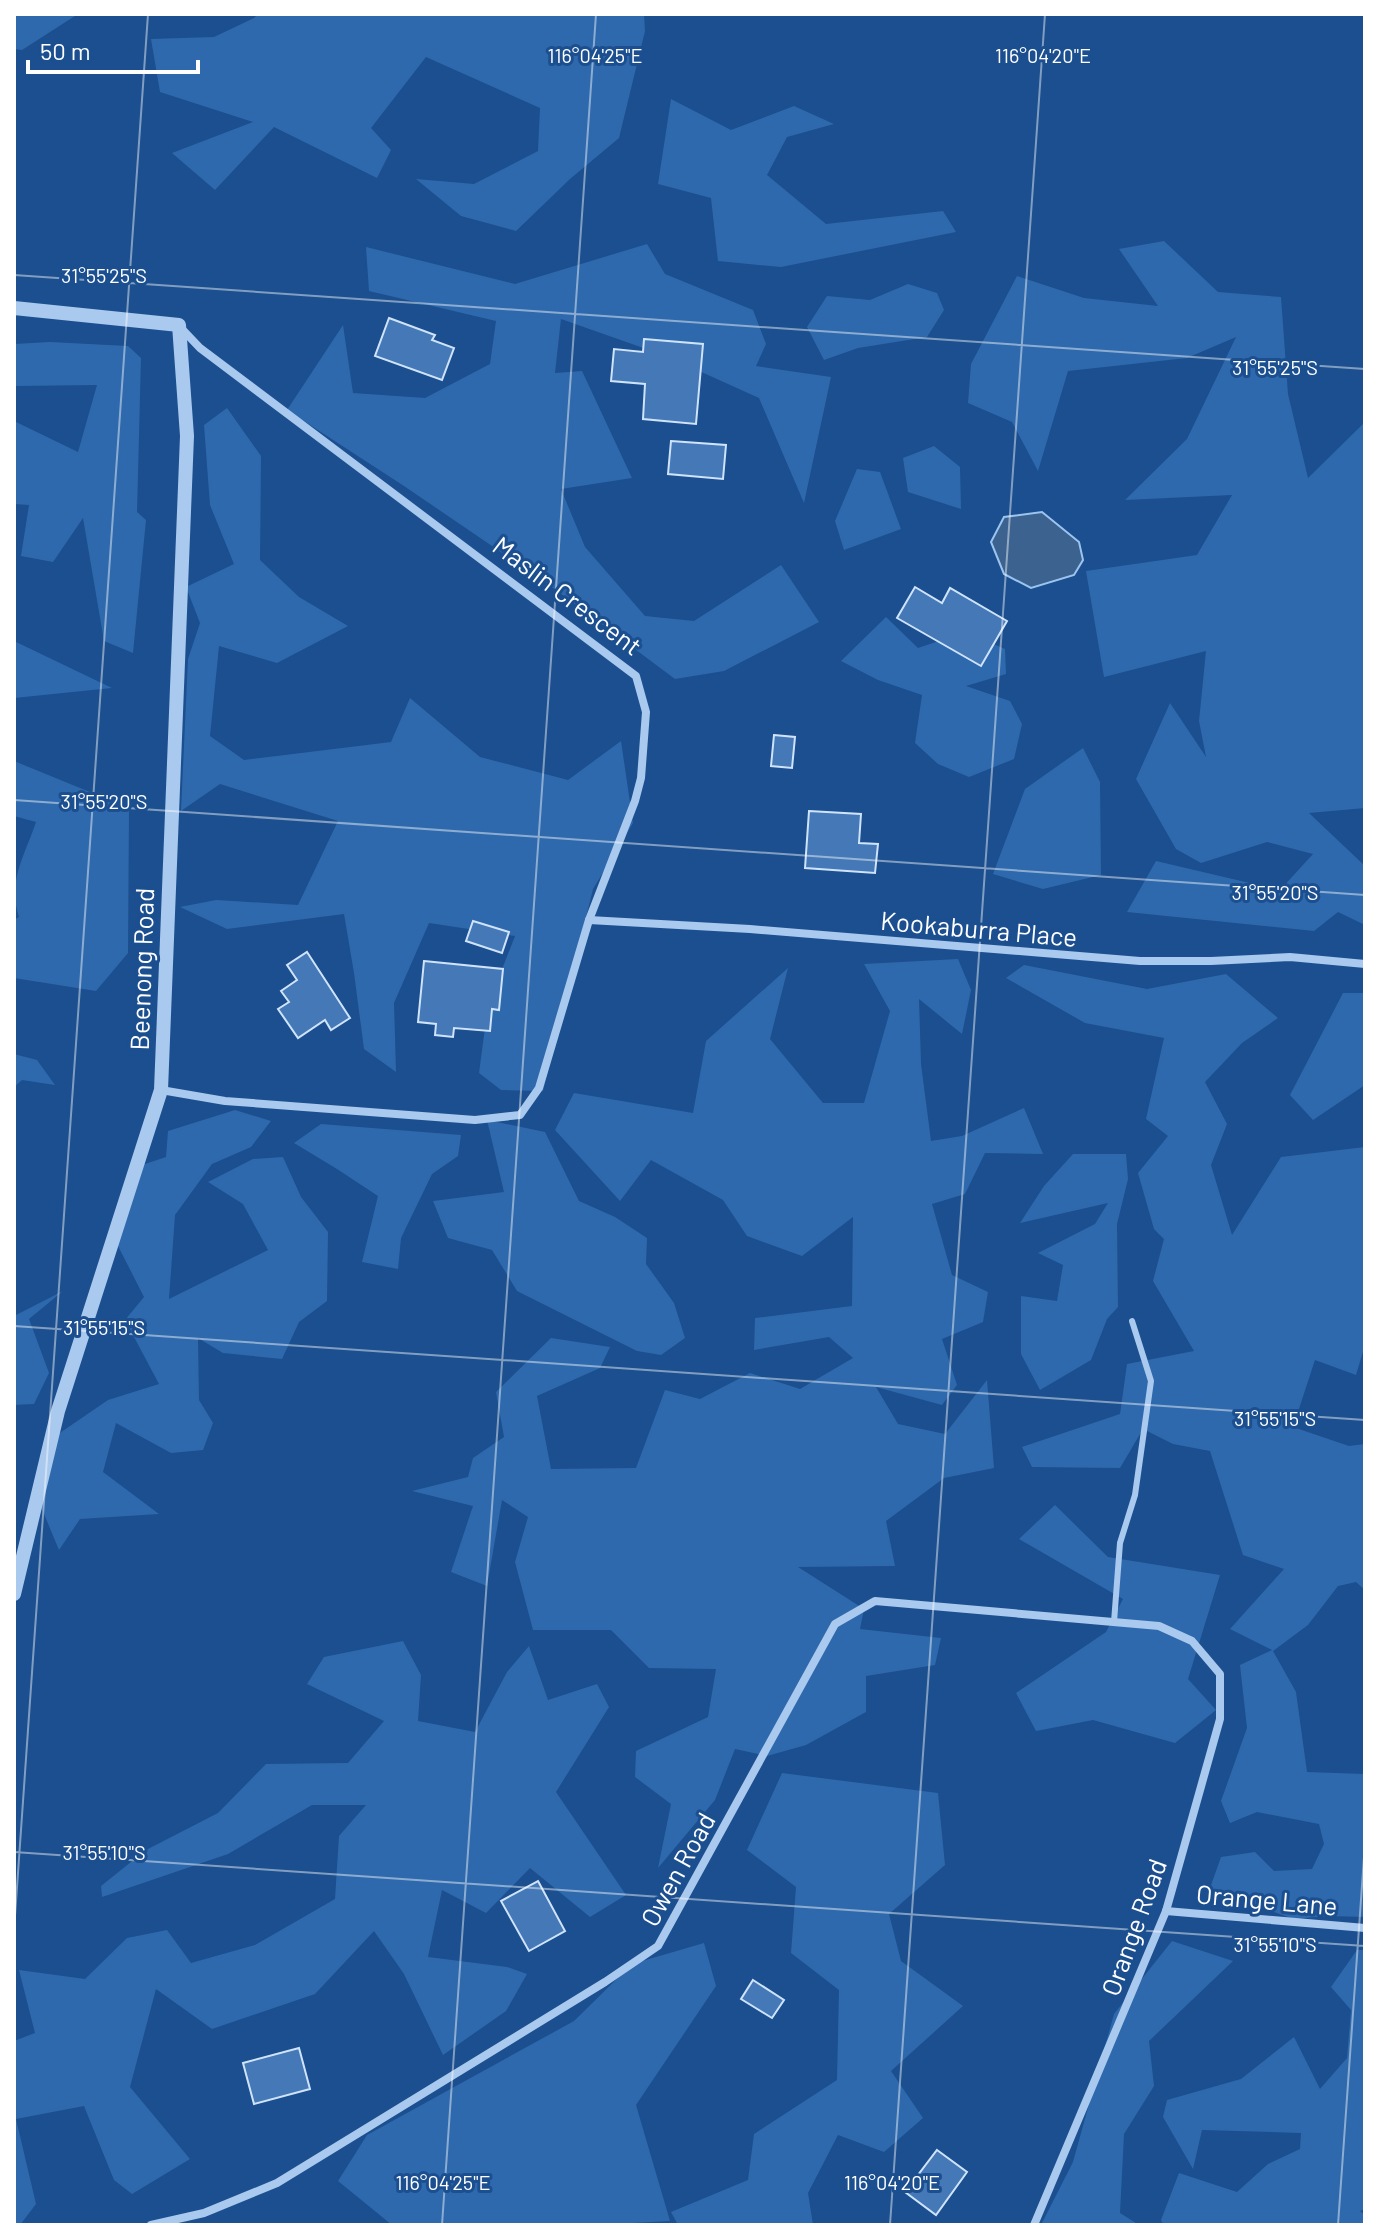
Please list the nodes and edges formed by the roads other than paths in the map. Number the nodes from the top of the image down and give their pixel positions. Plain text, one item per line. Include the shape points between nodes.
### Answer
1 (14, 308) edge
2 (179, 325) junction
3 (589, 920) junction
4 (1365, 964) edge
5 (161, 1090) junction
6 (1132, 1321) dead end
7 (14, 1594) edge
8 (1114, 1622) junction
9 (1192, 1641) joint
10 (1166, 1911) junction
11 (1365, 1928) edge
12 (204, 2213) junction
13 (151, 2225) edge
14 (204, 2225) edge
15 (1034, 2225) edge

1 - 2 street
2 - 3 street, Maslin Crescent via 200,348 636,676 646,712 641,778
2 - 5 street, Beenong Road via 187,436
3 - 4 street, Kookaburra Place via 1140,961 1290,957
3 - 5 street, Maslin Crescent via 539,1088 520,1115 475,1120 225,1101
5 - 7 street, Beenong Road via 58,1411
6 - 8 lane via 1151,1381 1135,1495 1120,1543
8 - 9 street, Owen Road via 1159,1626
8 - 12 street, Owen Road via 875,1601 835,1624 658,1946 277,2183
9 - 10 street, Orange Road via 1220,1674 1220,1719
10 - 11 street, Orange Lane
10 - 15 street, Orange Road
12 - 13 street, Owen Road
12 - 14 street

